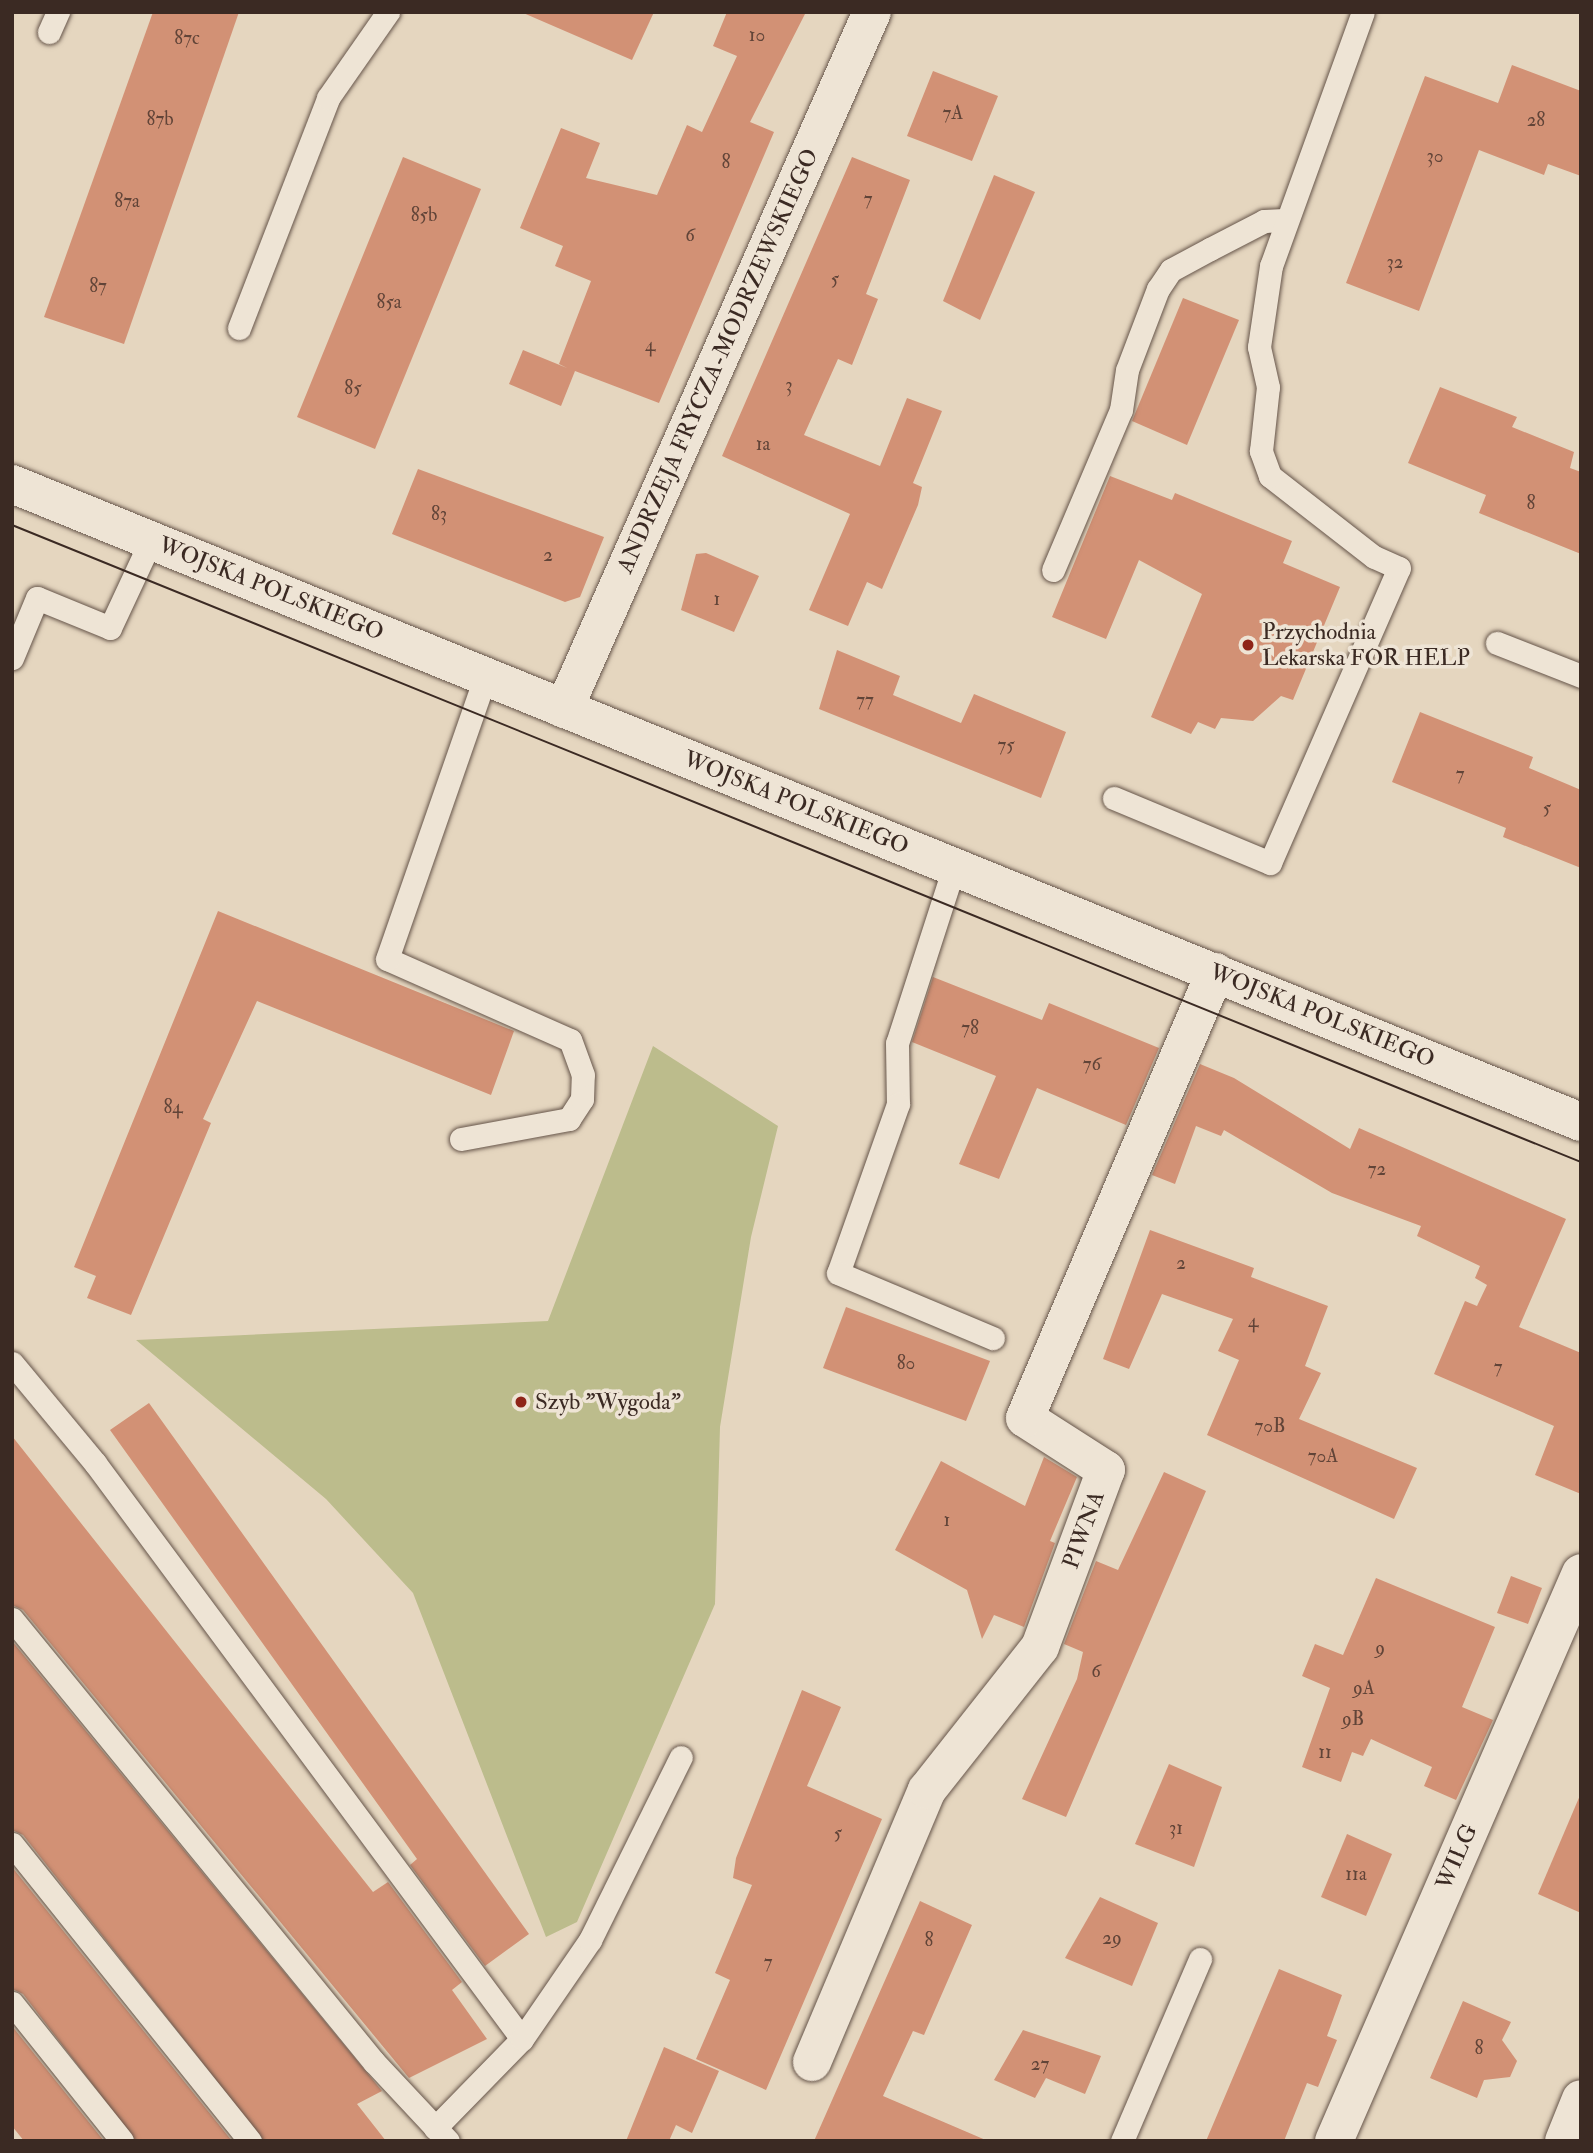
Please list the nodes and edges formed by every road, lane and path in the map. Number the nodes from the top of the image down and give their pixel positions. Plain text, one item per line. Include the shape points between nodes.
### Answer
1 (388, 12) edge
2 (872, 12) edge
3 (1363, 12) edge
4 (1284, 220) junction
5 (239, 328) dead end
6 (12, 484) edge
7 (151, 540) junction
8 (1053, 570) dead end
9 (1497, 643) dead end
10 (12, 658) edge
11 (1581, 676) edge
12 (485, 677) junction
13 (564, 709) junction
14 (1114, 798) dead end
15 (954, 867) junction
16 (1215, 972) junction
17 (1581, 1122) edge
18 (461, 1139) dead end
19 (993, 1338) dead end
20 (12, 1363) edge
21 (1581, 1573) edge
22 (12, 1619) edge
23 (681, 1758) dead end
24 (12, 1844) edge
25 (1200, 1959) dead end
26 (12, 2003) edge
27 (522, 2039) junction
28 (811, 2062) dead end
29 (1581, 2099) edge
30 (442, 2134) edge
31 (122, 2141) edge
32 (250, 2141) edge
33 (1122, 2141) edge
34 (1334, 2141) edge
35 (1564, 2141) edge

1 - 5 lane via 328,99
2 - 13 street, ANDRZEJA FRYCZA-MODRZEWSKIEGO
3 - 4 lane
4 - 8 lane via 1264,221 1200,254 1171,270 1158,289 1127,370 1121,410
4 - 14 lane via 1259,347 1268,387 1261,451 1270,476 1374,557 1399,568 1270,863
6 - 7 street, WOJSKA POLSKIEGO
7 - 10 lane via 110,628 37,598
7 - 12 street, WOJSKA POLSKIEGO
9 - 11 lane
12 - 13 street, WOJSKA POLSKIEGO
12 - 18 lane via 387,958 570,1040 583,1075 582,1099 569,1119
13 - 15 street, WOJSKA POLSKIEGO
15 - 16 street, WOJSKA POLSKIEGO
15 - 19 lane via 897,1043 898,1104 838,1273
16 - 17 street, WOJSKA POLSKIEGO
16 - 28 street, PIWNA via 1026,1418 1106,1470 1050,1622 1040,1647 927,1790
20 - 27 lane via 95,1463
21 - 34 street, WILG
22 - 30 lane
23 - 27 lane via 590,1940
24 - 32 lane
25 - 33 lane
26 - 31 lane
27 - 30 lane
29 - 35 street

